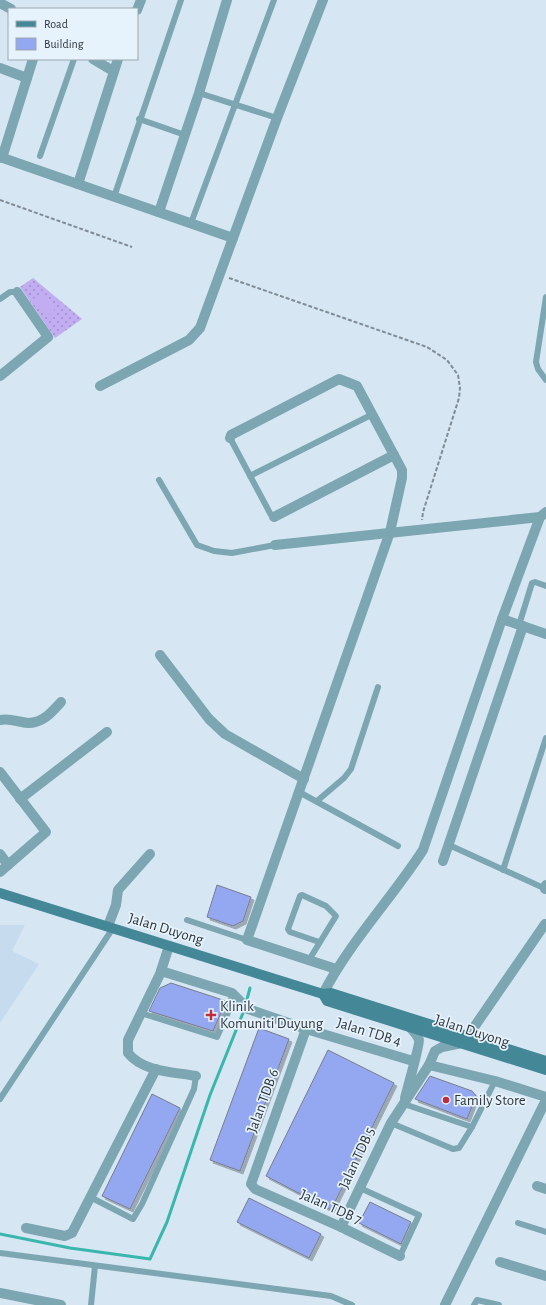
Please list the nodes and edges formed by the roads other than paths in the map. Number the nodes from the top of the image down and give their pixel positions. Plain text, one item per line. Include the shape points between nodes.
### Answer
1 (181, 0) edge
2 (227, 0) edge
3 (274, 0) edge
4 (323, 0) edge
5 (0, 3) edge
6 (9, 8) edge
7 (32, 60) edge
8 (74, 60) edge
9 (95, 60) edge
10 (118, 60) edge
11 (0, 68) edge
12 (114, 72) junction
13 (27, 78) junction
14 (199, 93) junction
15 (235, 104) junction
16 (277, 118) junction
17 (139, 119) junction
18 (185, 135) junction
19 (40, 156) dead end
20 (1, 157) edge
21 (78, 184) junction
22 (114, 197) junction
23 (159, 212) junction
24 (191, 224) junction
25 (233, 238) junction
26 (17, 292) joint
27 (546, 297) edge
28 (0, 300) edge
29 (539, 341) junction
30 (546, 342) edge
31 (0, 376) edge
32 (546, 380) edge
33 (100, 386) dead end
34 (373, 414) junction
35 (230, 438) joint
36 (394, 455) junction
37 (250, 476) junction
38 (159, 480) dead end
39 (543, 514) edge
40 (274, 517) joint
41 (394, 531) junction
42 (275, 545) joint
43 (546, 586) edge
44 (502, 619) junction
45 (521, 626) junction
46 (546, 634) edge
47 (160, 655) dead end
48 (378, 687) dead end
49 (61, 702) dead end
50 (0, 720) edge
51 (108, 732) dead end
52 (546, 738) edge
53 (0, 772) edge
54 (304, 779) junction
55 (299, 792) junction
56 (20, 799) junction
57 (317, 801) junction
58 (449, 845) junction
59 (398, 846) dead end
60 (0, 854) edge
61 (150, 854) dead end
62 (443, 861) dead end
63 (8, 865) junction
64 (503, 870) junction
65 (0, 872) edge
66 (546, 888) edge
67 (0, 893) edge
68 (187, 920) dead end
69 (545, 924) dead end
70 (110, 927) junction
71 (247, 940) junction
72 (319, 942) junction
73 (169, 946) junction
74 (309, 960) junction
75 (336, 970) junction
76 (161, 971) junction
77 (232, 993) junction
78 (323, 994) junction
79 (141, 1013) junction
80 (410, 1027) junction
81 (306, 1029) junction
82 (465, 1040) junction
83 (413, 1061) junction
84 (546, 1061) edge
85 (429, 1065) junction
86 (156, 1069) junction
87 (546, 1070) edge
88 (196, 1076) joint
89 (495, 1081) junction
90 (546, 1097) edge
91 (0, 1099) edge
92 (546, 1100) edge
93 (404, 1104) junction
94 (391, 1123) junction
95 (472, 1127) junction
96 (251, 1184) joint
97 (360, 1188) junction
98 (90, 1197) junction
99 (518, 1223) dead end
100 (341, 1227) junction
101 (26, 1228) dead end
102 (546, 1232) edge
103 (0, 1253) edge
104 (400, 1256) joint
105 (500, 1262) dead end
106 (95, 1266) junction
107 (546, 1276) edge
108 (0, 1293) edge
109 (61, 1305) edge
110 (91, 1305) edge
111 (352, 1305) edge
112 (445, 1305) edge
113 (474, 1305) edge
114 (499, 1305) edge

1 - 17 lane
2 - 14 street
3 - 15 lane
4 - 16 street
5 - 6 street
7 - 13 street
8 - 19 lane
9 - 12 street
10 - 12 street
11 - 13 street
12 - 21 street
13 - 20 street
14 - 15 lane
14 - 18 street
15 - 16 lane
15 - 24 lane
16 - 25 street
17 - 18 lane
17 - 22 lane
18 - 23 street
20 - 21 street
21 - 22 street
22 - 23 street
23 - 24 street
24 - 25 street
25 - 33 street via 200,328 189,340
26 - 28 lane via 10,292
26 - 31 street via 48,337
27 - 29 lane
29 - 30 lane
29 - 32 lane via 536,366
34 - 35 street via 357,386 339,379 231,434
34 - 36 street
34 - 37 lane
35 - 37 lane
36 - 40 street
36 - 41 street via 402,470 402,478
37 - 40 lane
38 - 42 lane via 197,545 214,551 232,553
39 - 41 street
39 - 44 street
41 - 42 street
41 - 54 street
43 - 45 lane via 532,583
44 - 45 street
44 - 75 street via 423,850
45 - 46 street
45 - 58 street
47 - 54 street via 209,719 225,734
48 - 57 lane via 351,769
49 - 50 street via 38,721 29,723
51 - 56 street
52 - 64 lane
53 - 56 street
54 - 55 street
55 - 57 lane
55 - 71 street
56 - 63 street via 46,832
57 - 59 lane
58 - 62 street
58 - 64 lane
60 - 63 street
61 - 70 street via 118,890
63 - 65 street
64 - 66 lane
67 - 70 main road, Jalan Duyong
68 - 71 lane
69 - 82 street
70 - 73 main road, Jalan Duyong
70 - 91 lane
71 - 74 street
72 - 72 lane via 288,929 300,896 305,895 326,906 336,916
72 - 74 lane
73 - 76 street
73 - 78 main road, Jalan Duyong
74 - 75 street
75 - 78 street
76 - 77 street
76 - 79 street
77 - 79 lane via 230,1008 216,1037
77 - 81 street, Jalan TDB 4 via 245,1006
78 - 80 main road, Jalan Duyong via 327,1000
78 - 82 main road, Jalan Duyong via 331,992
79 - 86 street via 128,1040 128,1053 139,1064
80 - 82 main road, Jalan Duyong
80 - 83 street via 419,1039
81 - 83 street, Jalan TDB 4
81 - 96 street, Jalan TDB 6
82 - 84 main road, Jalan Duyong
82 - 85 street, Jalan TDB 5 via 442,1047 435,1052
82 - 87 main road, Jalan Duyong
83 - 93 street
85 - 89 street
85 - 93 street, Jalan TDB 5
86 - 88 street
86 - 98 street
88 - 98 lane via 194,1089 133,1219
89 - 90 street
89 - 95 lane
92 - 112 street
93 - 94 street, Jalan TDB 5
93 - 95 lane
94 - 95 lane via 453,1149 458,1148
94 - 97 street, Jalan TDB 5
96 - 100 street, Jalan TDB 7 via 254,1189
97 - 100 street, Jalan TDB 5
97 - 104 lane via 419,1215
98 - 101 street via 69,1235
99 - 102 lane
100 - 104 street, Jalan TDB 7
103 - 106 lane
105 - 107 street
106 - 110 lane
106 - 111 lane via 331,1296
108 - 109 street
113 - 114 lane via 481,1299

